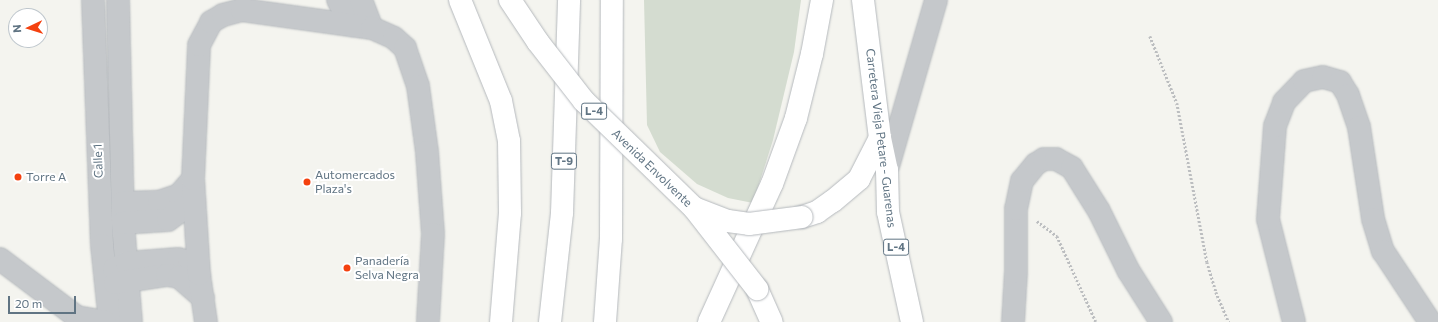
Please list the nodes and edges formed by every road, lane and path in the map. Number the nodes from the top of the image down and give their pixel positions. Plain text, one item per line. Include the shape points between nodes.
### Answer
1 (93, 0) edge
2 (338, 0) edge
3 (361, 0) edge
4 (460, 0) edge
5 (510, 0) edge
6 (569, 0) edge
7 (612, 0) edge
8 (822, 0) edge
9 (863, 0) edge
10 (936, 0) edge
11 (123, 4) edge
12 (362, 27) junction
13 (1150, 36) dead end
14 (880, 138) junction
15 (887, 170) junction
16 (193, 179) junction
17 (194, 201) junction
18 (694, 208) junction
19 (123, 213) junction
20 (1017, 219) junction
21 (0, 259) edge
22 (127, 271) junction
23 (199, 274) junction
24 (105, 279) junction
25 (203, 298) junction
26 (766, 318) edge
27 (105, 322) edge
28 (110, 322) edge
29 (131, 322) edge
30 (206, 322) edge
31 (428, 322) edge
32 (501, 322) edge
33 (550, 322) edge
34 (605, 322) edge
35 (709, 322) edge
36 (912, 322) edge
37 (1013, 322) edge
38 (1096, 322) edge
39 (1161, 322) edge
40 (1229, 322) edge
41 (1294, 322) edge
42 (1430, 322) edge

1 - 24 street, Calle 1 via 97,150
2 - 12 street
3 - 12 street
4 - 32 main road via 501,101 509,141 510,213
5 - 18 main road, Avenida Envolvente / L-4, bridge via 538,42 584,100
6 - 33 main road, T-9 via 562,213
7 - 34 main road via 610,238
8 - 35 main road via 796,118 772,184
9 - 14 main road, Carretera Vieja Petare - Guarenas / L-4
10 - 15 street via 931,25
11 - 19 street, Calle 1
12 - 16 street via 242,10 223,14 211,22 198,45
12 - 31 street via 394,38 405,48 418,86 427,152 433,234
13 - 40 path via 1177,103 1207,262
14 - 15 main road, Carretera Vieja Petare - Guarenas / L-4
14 - 18 main road, bridge via 859,179 817,212 802,217 749,224 728,221
15 - 36 main road, Carretera Vieja Petare - Guarenas / L-4 via 888,212
16 - 17 street
16 - 19 street via 179,195
17 - 19 street via 168,220
17 - 23 street
18 - 26 main road, Avenida Envolvente / L-4, bridge via 756,289
19 - 22 street, Calle 1
20 - 37 street
20 - 38 path via 1040,221 1057,236
20 - 39 street via 1022,181 1036,164 1044,159 1056,159 1072,168 1099,211 1128,270
21 - 27 street via 77,317
22 - 23 street via 178,259 189,262
22 - 24 street
22 - 25 street via 179,277
22 - 29 street, Calle 1
23 - 25 street
24 - 28 street, Calle 1
25 - 30 street
41 - 42 street via 1268,219 1274,133 1284,102 1304,81 1323,77 1340,82 1348,95 1359,127 1373,219 1383,251

